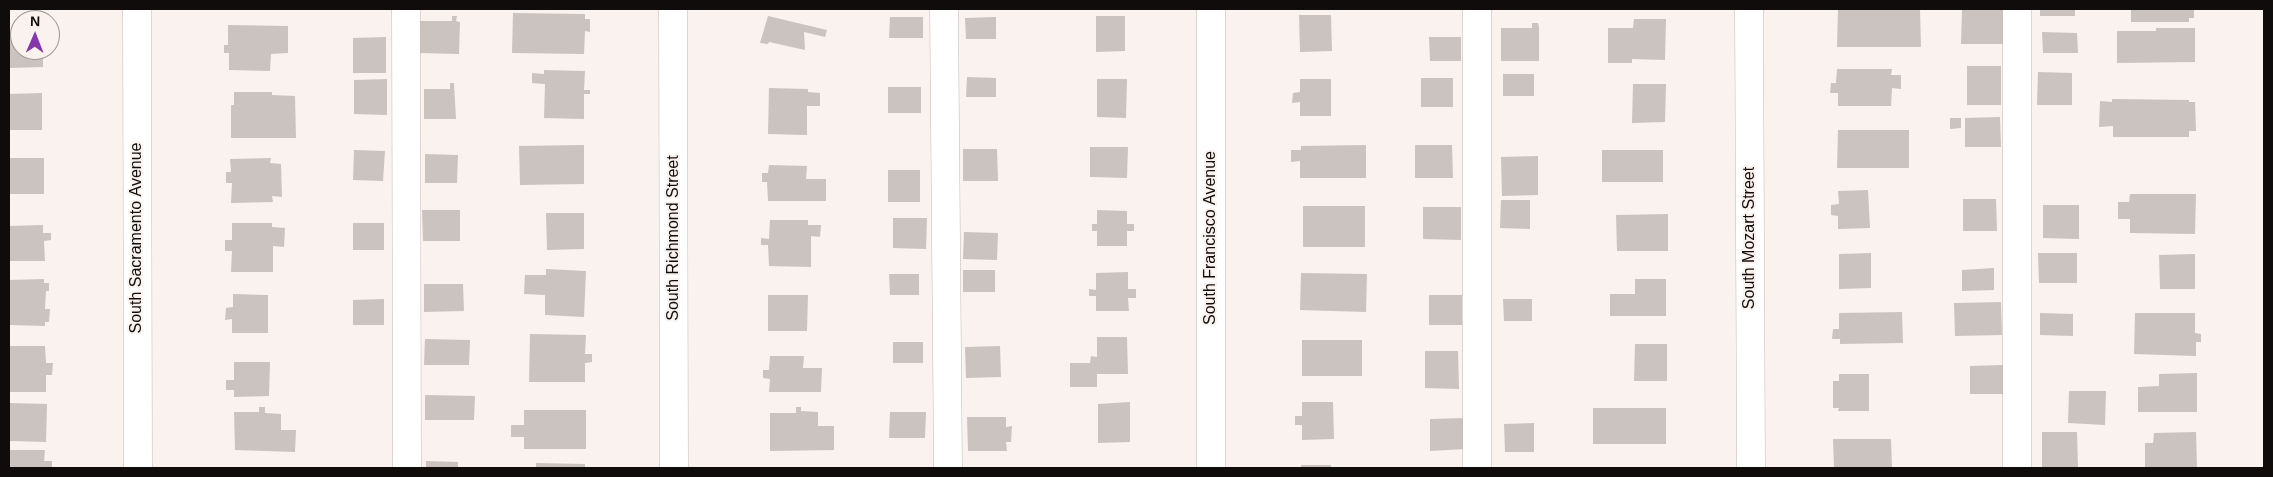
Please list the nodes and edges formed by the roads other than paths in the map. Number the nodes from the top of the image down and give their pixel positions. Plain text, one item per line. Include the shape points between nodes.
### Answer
1 (137, 9) edge
2 (406, 9) edge
3 (673, 9) edge
4 (944, 9) edge
5 (1211, 9) edge
6 (1477, 9) edge
7 (1749, 9) edge
8 (2017, 9) edge
9 (138, 468) edge
10 (408, 468) edge
11 (674, 468) edge
12 (948, 468) edge
13 (1211, 468) edge
14 (1477, 468) edge
15 (1750, 468) edge
16 (2017, 468) edge

1 - 9 street, South Sacramento Avenue
2 - 10 street
3 - 11 street, South Richmond Street
4 - 12 street
5 - 13 street, South Francisco Avenue
6 - 14 street
7 - 15 street, South Mozart Street
8 - 16 street

